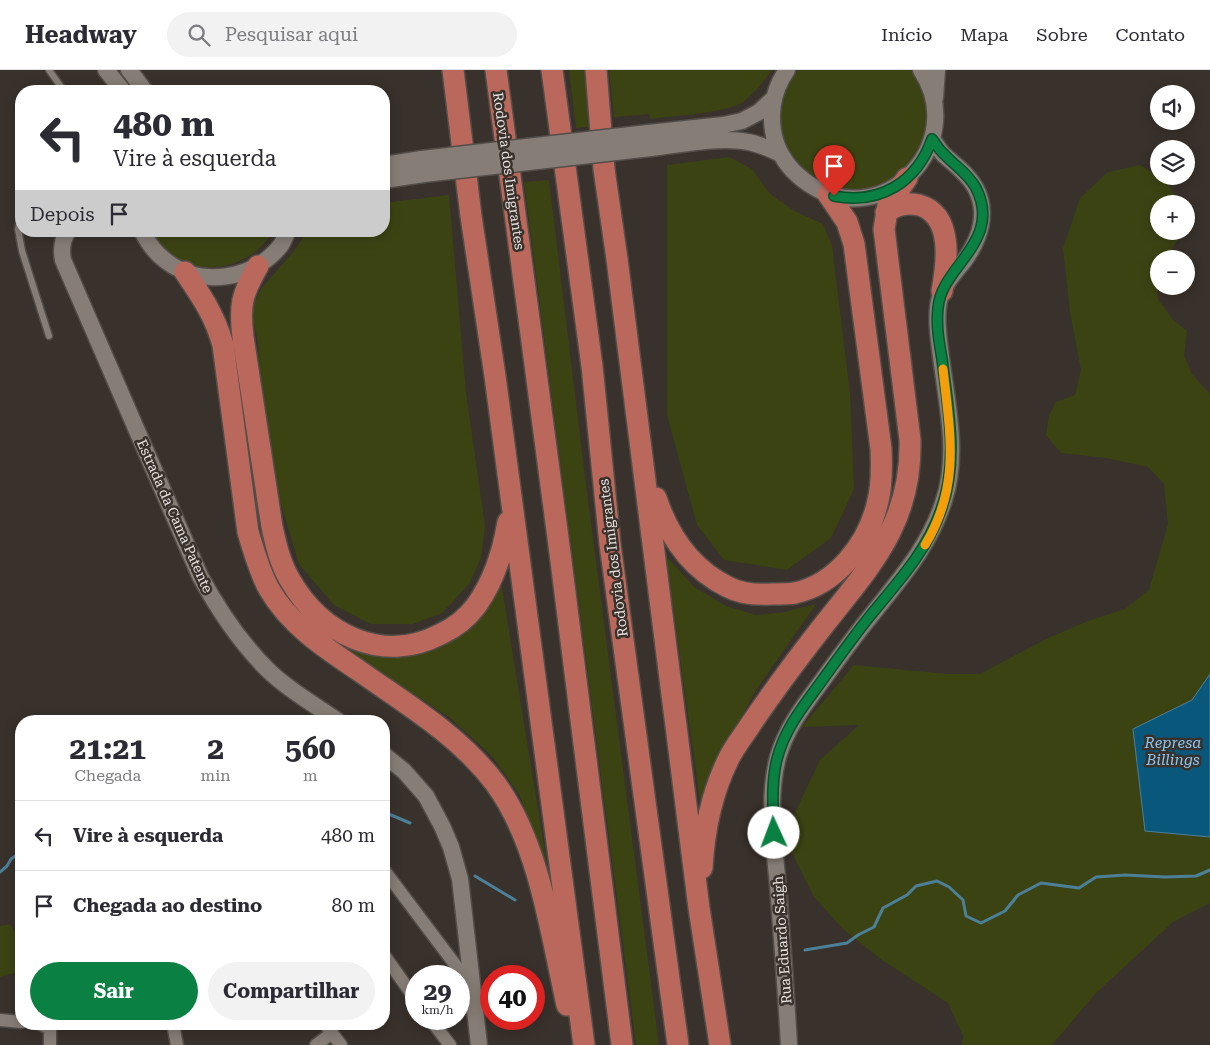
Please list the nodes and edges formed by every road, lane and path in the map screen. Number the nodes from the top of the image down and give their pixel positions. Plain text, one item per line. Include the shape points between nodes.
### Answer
1 (49, 70) edge
2 (106, 70) edge
3 (129, 70) edge
4 (453, 70) edge
5 (496, 70) edge
6 (552, 70) edge
7 (596, 70) edge
8 (786, 70) edge
9 (921, 70) edge
10 (937, 70) edge
11 (60, 85) edge
12 (118, 85) edge
13 (140, 85) edge
14 (774, 98) junction
15 (934, 105) junction
16 (932, 139) junction
17 (650, 141) junction
18 (781, 154) junction
19 (951, 161) junction
20 (922, 162) junction
21 (390, 165) edge
22 (423, 167) junction
23 (390, 178) edge
24 (907, 178) junction
25 (828, 194) junction
26 (886, 212) junction
27 (19, 237) edge
28 (65, 237) edge
29 (76, 237) edge
30 (145, 237) edge
31 (285, 237) edge
32 (258, 266) junction
33 (68, 270) junction
34 (185, 272) junction
35 (942, 291) junction
36 (49, 336) dead end
37 (642, 455) junction
38 (511, 499) junction
39 (329, 715) edge
40 (390, 760) edge
41 (390, 878) edge
42 (699, 908) junction
43 (390, 963) edge
44 (405, 985) edge
45 (473, 989) junction
46 (0, 1020) edge
47 (15, 1021) edge
48 (46, 1030) edge
49 (174, 1030) edge
50 (327, 1030) edge
51 (329, 1030) edge
52 (438, 1030) edge
53 (716, 1040) edge
54 (50, 1045) edge
55 (177, 1045) edge
56 (316, 1045) edge
57 (340, 1045) edge
58 (450, 1045) edge
59 (479, 1045) edge
60 (576, 1045) edge
61 (584, 1045) edge
62 (622, 1045) edge
63 (678, 1045) edge
64 (789, 1045) edge

1 - 11 lane
2 - 12 street
3 - 13 street
4 - 38 highway
5 - 62 highway, Rodovia dos Imigrantes
6 - 63 highway, Rodovia dos Imigrantes via 592,366 610,544
7 - 37 highway via 604,169
8 - 14 street
9 - 15 street via 929,84
10 - 15 street
14 - 17 street via 759,112 742,121
14 - 18 street via 772,126
15 - 16 street
16 - 19 street, Rua Eduardo Saigh
16 - 20 street
17 - 18 street via 740,141
17 - 22 street, bridge
18 - 25 street via 802,179
19 - 20 street via 935,158
19 - 35 street, Rua Eduardo Saigh via 971,181 982,211 980,230 972,248
20 - 24 street
21 - 22 street
22 - 23 street
24 - 25 street via 890,190 869,196 848,198
24 - 26 highway
25 - 37 highway via 847,222 854,244 882,449 877,506 864,538 845,564 822,583 795,593 759,595 730,588 706,574 680,548 664,520
26 - 35 highway via 896,206 913,204 924,207 936,218 946,251
26 - 42 highway via 884,230 910,440 911,465 905,497 892,531 873,562 780,680 729,757 708,820
27 - 36 lane
28 - 33 street, Estrada da Cama Patente via 61,252
29 - 33 street via 70,250
30 - 34 street via 166,261
31 - 32 street via 281,245
32 - 34 street via 235,276 210,278
32 - 38 highway via 245,288 242,303 246,356 278,554 290,580 309,608 331,627 355,640 379,647 404,647 429,641 454,627 475,607 487,588 505,542
33 - 39 street, Estrada da Cama Patente via 200,576 218,609 270,672
34 - 60 highway via 217,325 248,532 269,589 288,614 322,645 425,717 462,747 495,783 517,820 535,866
35 - 64 street, Rua Eduardo Saigh via 938,325 951,454 941,511 917,556 792,721 777,759 774,833
37 - 42 highway
38 - 61 highway
40 - 45 street via 426,796 451,847 460,879
41 - 45 street
42 - 53 highway
43 - 44 street
45 - 59 street
46 - 47 street
48 - 54 street
49 - 55 street
50 - 56 street
51 - 57 street
52 - 58 street

